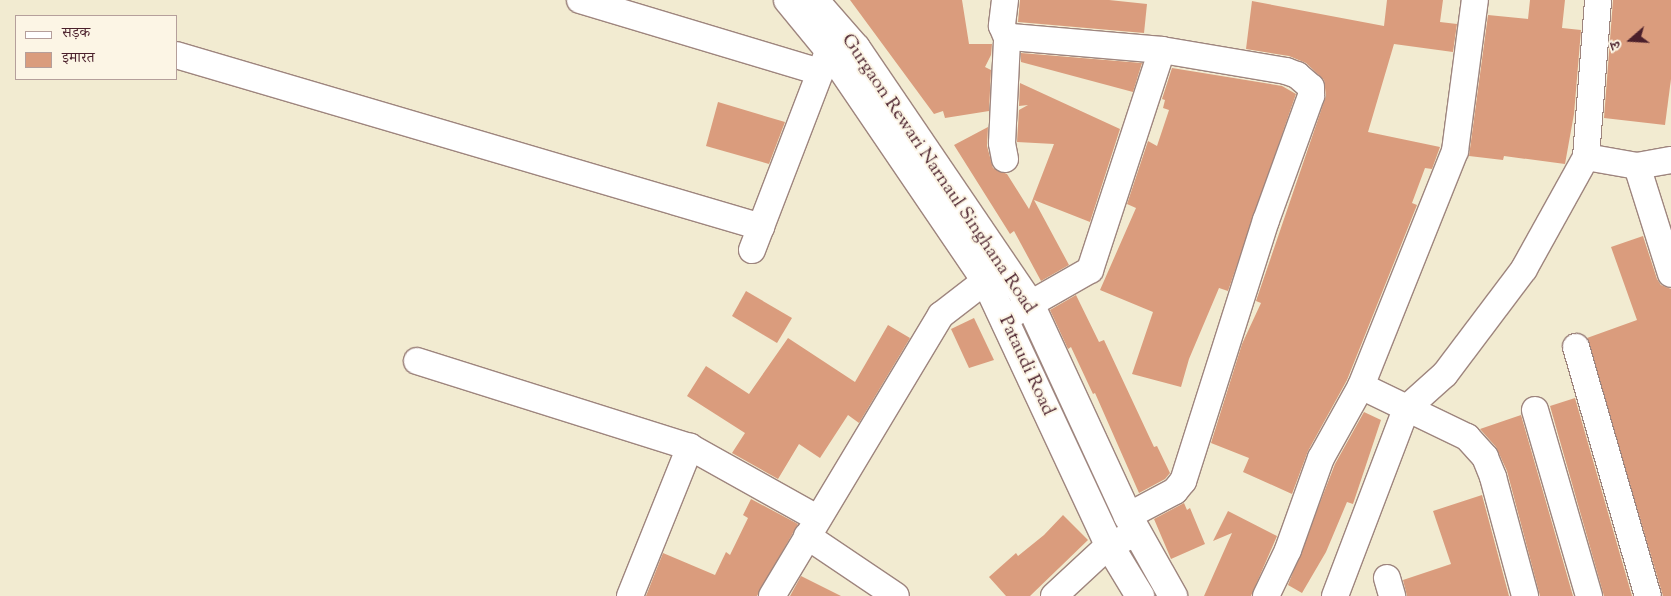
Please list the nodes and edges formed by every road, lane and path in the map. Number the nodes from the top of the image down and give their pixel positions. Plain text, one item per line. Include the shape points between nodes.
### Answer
1 (580, 0) edge
2 (788, 0) edge
3 (814, 0) edge
4 (1005, 0) edge
5 (1475, 0) edge
6 (1598, 0) edge
7 (1008, 40) junction
8 (1162, 50) junction
9 (830, 51) junction
10 (178, 56) edge
11 (1586, 157) junction
12 (1005, 159) dead end
13 (1671, 160) edge
14 (1637, 166) junction
15 (995, 274) junction
16 (1671, 274) edge
17 (1030, 304) junction
18 (1004, 319) junction
19 (1576, 347) dead end
20 (417, 361) dead end
21 (1361, 386) junction
22 (1406, 409) junction
23 (1535, 410) dead end
24 (690, 447) junction
25 (1133, 525) junction
26 (812, 527) junction
27 (1109, 544) junction
28 (630, 596) edge
29 (772, 596) edge
30 (896, 596) edge
31 (1054, 596) edge
32 (1140, 596) edge
33 (1173, 596) edge
34 (1266, 596) edge
35 (1335, 596) edge
36 (1525, 596) edge
37 (1589, 596) edge
38 (1648, 596) edge

1 - 9 street
2 - 9 main road
3 - 9 main road, Gurgaon Rewari Narnaul Singhana Road
4 - 7 street via 1002,26
5 - 21 street via 1455,150
6 - 11 street
7 - 8 street via 1014,37
7 - 12 street via 1002,142
8 - 17 street via 1094,264 1086,274
8 - 25 street via 1286,71 1306,81 1311,87 1311,96 1266,220 1183,481
9 - 10 street via 756,238
9 - 15 main road, Gurgaon Rewari Narnaul Singhana Road via 856,48
11 - 14 street
11 - 22 street via 1524,269 1445,374
13 - 14 street
14 - 16 street
15 - 17 main road, Gurgaon Rewari Narnaul Singhana Road
15 - 18 main road, Pataudi Road
15 - 26 street via 941,315
17 - 18 street
17 - 25 main road, Gurgaon Rewari Narnaul Singhana Road
18 - 27 main road, Pataudi Road
19 - 38 street
20 - 24 street
21 - 22 street
21 - 34 street via 1321,458 1288,550
22 - 35 street
22 - 36 street via 1467,437 1485,457
23 - 37 street
24 - 26 street
24 - 28 street
25 - 27 street
25 - 33 main road, Gurgaon Rewari Narnaul Singhana Road
26 - 29 street
26 - 30 street
27 - 31 street
27 - 32 main road, Pataudi Road

